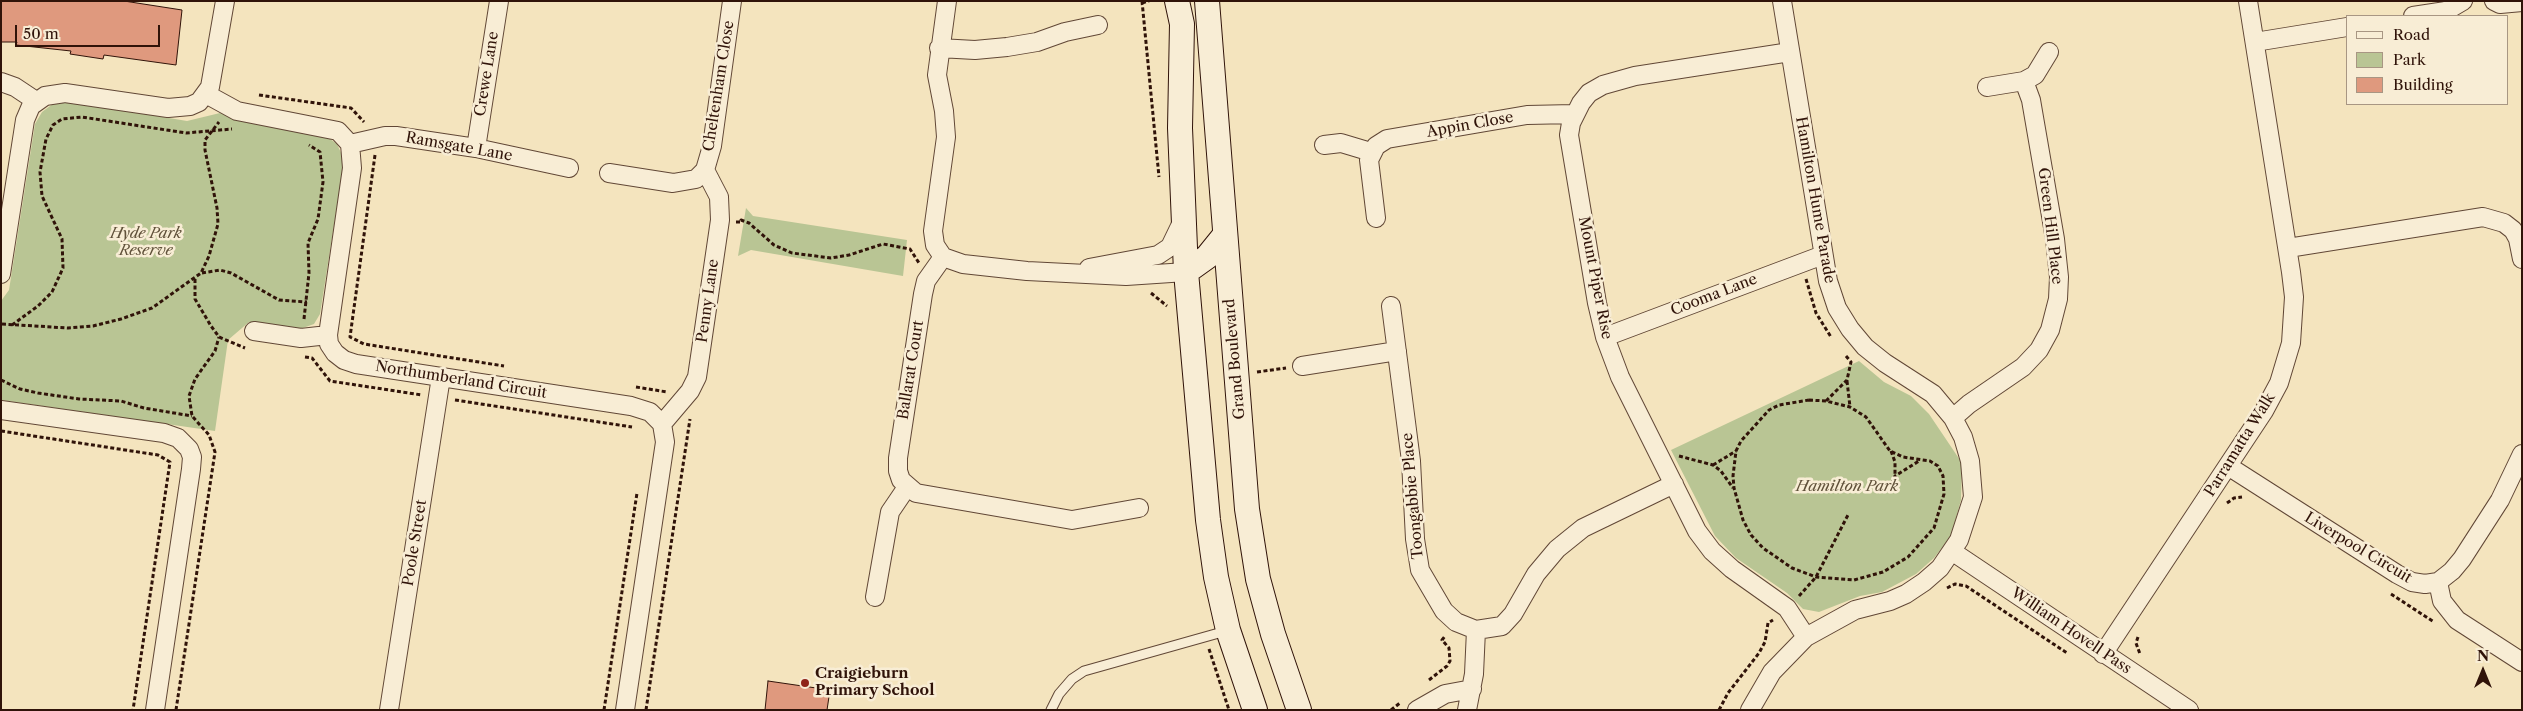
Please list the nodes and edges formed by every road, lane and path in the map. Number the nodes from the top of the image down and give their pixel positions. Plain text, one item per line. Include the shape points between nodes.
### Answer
1 (225, 1) edge
2 (499, 1) edge
3 (732, 1) edge
4 (946, 1) edge
5 (1149, 1) edge
6 (1178, 1) edge
7 (1207, 1) edge
8 (1782, 1) edge
9 (2248, 1) edge
10 (2463, 1) edge
11 (2494, 1) edge
12 (1142, 2) edge
13 (2522, 2) edge
14 (2420, 15) edge
15 (1098, 24) dead end
16 (2346, 27) edge
17 (2255, 42) junction
18 (939, 48) junction
19 (1790, 52) junction
20 (2049, 52) dead end
21 (2024, 81) junction
22 (1, 82) edge
23 (1987, 87) dead end
24 (206, 94) junction
25 (252, 94) dead end
26 (36, 101) junction
27 (227, 107) junction
28 (1574, 114) junction
29 (213, 129) junction
30 (237, 130) dead end
31 (372, 138) junction
32 (304, 142) dead end
33 (350, 144) junction
34 (1324, 145) dead end
35 (476, 148) junction
36 (1371, 152) junction
37 (568, 168) dead end
38 (705, 170) junction
39 (609, 174) dead end
40 (1160, 186) dead end
41 (1184, 217) junction
42 (1376, 218) dead end
43 (720, 220) junction
44 (2517, 227) edge
45 (1224, 236) junction
46 (2288, 248) junction
47 (1823, 255) junction
48 (2522, 259) edge
49 (1803, 262) junction
50 (938, 264) junction
51 (1069, 272) junction
52 (1186, 272) junction
53 (202, 273) junction
54 (1, 274) edge
55 (195, 279) junction
56 (307, 302) junction
57 (1391, 306) dead end
58 (1, 325) edge
59 (11, 325) junction
60 (254, 331) dead end
61 (328, 335) junction
62 (1605, 337) junction
63 (301, 338) junction
64 (1833, 338) dead end
65 (249, 349) dead end
66 (1396, 351) junction
67 (1845, 354) dead end
68 (1302, 366) joint
69 (508, 367) dead end
70 (1237, 375) junction
71 (440, 377) junction
72 (1, 380) edge
73 (1847, 380) junction
74 (633, 386) dead end
75 (437, 398) junction
76 (1826, 401) junction
77 (682, 402) junction
78 (1850, 407) junction
79 (1, 410) edge
80 (192, 416) dead end
81 (1954, 418) junction
82 (662, 424) junction
83 (636, 428) dead end
84 (1, 431) edge
85 (1736, 451) junction
86 (1890, 451) junction
87 (2522, 454) edge
88 (1660, 456) junction
89 (1920, 460) junction
90 (1713, 465) junction
91 (2228, 466) junction
92 (1895, 476) junction
93 (1674, 484) junction
94 (907, 487) junction
95 (638, 488) dead end
96 (1734, 488) junction
97 (1888, 490) dead end
98 (2243, 497) dead end
99 (1139, 508) dead end
100 (2224, 508) dead end
101 (1849, 514) dead end
102 (1953, 552) junction
103 (1816, 577) junction
104 (2438, 582) junction
105 (2385, 589) dead end
106 (1942, 592) dead end
107 (875, 597) dead end
108 (1787, 608) junction
109 (1456, 622) junction
110 (2439, 625) dead end
111 (1228, 630) junction
112 (1476, 630) junction
113 (2142, 630) dead end
114 (1806, 637) junction
115 (2103, 654) junction
116 (2070, 655) dead end
117 (2522, 662) edge
118 (2134, 673) junction
119 (1426, 682) dead end
120 (1472, 689) junction
121 (1411, 704) edge
122 (133, 710) edge
123 (155, 710) edge
124 (389, 710) edge
125 (604, 710) edge
126 (626, 710) edge
127 (646, 710) edge
128 (1051, 710) edge
129 (1255, 710) edge
130 (1300, 710) edge
131 (1391, 710) edge
132 (1467, 710) edge
133 (1719, 710) edge
134 (1750, 710) edge
135 (2189, 710) edge

1 - 24 street via 213,76
2 - 35 street, Crewe Lane
3 - 38 street, Cheltenham Close via 712,146
4 - 18 street
5 - 12 path
6 - 41 street via 1182,24 1180,128
7 - 45 street, Grand Boulevard
8 - 19 street, Hamilton Hume Parade
9 - 17 street, Parramatta Walk
10 - 14 street via 2446,11
11 - 13 street
12 - 40 path
15 - 18 street via 1037,42 1007,47 975,50
16 - 17 street
17 - 46 street, Parramatta Walk
18 - 50 street via 937,75 946,137 933,231
19 - 28 street, Mount Piper Rise via 1617,80 1590,93
19 - 47 street, Hamilton Hume Parade
20 - 21 street via 2035,75
21 - 23 street
21 - 81 street, Green Hill Place via 2031,100 2054,239 2059,277 2056,315 2039,350 2024,367
22 - 26 street via 16,87
24 - 26 street via 199,102 180,108 65,92
24 - 27 street
25 - 31 path via 351,108 368,127
26 - 54 street via 26,120
27 - 29 path
27 - 33 street via 338,131
28 - 36 street, Appin Close via 1527,115 1387,139
28 - 62 street, Mount Piper Rise via 1570,135
29 - 30 path
29 - 53 path via 205,140 204,150 218,224
29 - 59 path via 175,132 82,117 62,119 53,125 46,139 40,172 42,196 62,238 63,268 52,292
31 - 33 street, Ramsgate Lane
31 - 35 street, Ramsgate Lane via 396,136
31 - 69 path via 375,160 350,337 364,344
32 - 56 path via 320,152 323,182 318,219 308,243
33 - 61 street via 352,168
34 - 36 street via 1341,143
35 - 37 street, Ramsgate Lane
36 - 42 street via 1368,168
38 - 39 street via 696,179 673,183
38 - 43 street, Penny Lane via 719,197
41 - 51 street via 1170,247 1158,255
41 - 52 street
43 - 50 path via 749,223 774,245 792,253 831,258 883,244 910,249 918,262
43 - 77 street, Penny Lane via 697,376
44 - 46 street via 2483,217
44 - 48 street
45 - 52 street via 1207,257
45 - 70 street, Grand Boulevard
46 - 91 street, Parramatta Walk via 2294,320 2287,361 2264,411
47 - 49 street, Cooma Lane
47 - 81 street, Hamilton Hume Parade via 1837,308 1850,329 1885,363 1933,394
49 - 62 street, Cooma Lane
49 - 64 path via 1808,293 1816,313
50 - 51 street
50 - 94 street, Ballarat Court via 926,281 922,294 898,458 898,471
51 - 52 street via 1126,276
52 - 111 street via 1208,520
53 - 55 path
53 - 56 path via 220,270 231,273 279,300
55 - 59 path via 152,308 93,326
55 - 65 path via 194,300 211,326 225,340
56 - 63 path
57 - 66 street, Toongabbie Place
58 - 59 path
60 - 63 street
61 - 63 street
61 - 71 street, Northumberland Circuit via 332,348 344,360
62 - 88 street, Mount Piper Rise via 1620,378
63 - 75 path via 298,356 312,358 330,381
66 - 68 street
66 - 109 street, Toongabbie Place via 1411,461 1414,539 1420,570 1444,611
67 - 73 path via 1851,362
68 - 70 path
70 - 130 street, Grand Boulevard via 1247,509 1258,579
71 - 75 street, Poole Street
71 - 82 street, Northumberland Circuit via 644,408
72 - 80 path via 38,393 121,401
73 - 76 path
73 - 78 path
74 - 77 path via 671,392
75 - 83 path
75 - 124 street, Poole Street
76 - 78 path
76 - 85 path via 1792,401 1769,410 1749,430
77 - 82 street, Penny Lane
77 - 127 path via 691,418
78 - 86 path via 1866,418
79 - 123 street via 164,433 178,438 189,449 191,469
81 - 102 street, Hamilton Hume Parade via 1970,461 1973,497 1966,524
82 - 126 street via 666,442
84 - 122 path via 158,455 170,462
85 - 90 path
85 - 96 path
86 - 89 path
86 - 92 path via 1895,462
87 - 104 street via 2500,500 2462,559
88 - 90 path via 1678,456
88 - 93 street, Mount Piper Rise
89 - 92 path
89 - 103 path via 1938,466 1944,494 1934,528 1917,549 1897,565 1869,577 1854,580
90 - 96 path
91 - 104 street, Liverpool Circuit via 2397,574 2412,582
91 - 115 street, Parramatta Walk
92 - 97 path
93 - 108 street, Mount Piper Rise via 1684,508 1712,551
93 - 112 street via 1583,528 1550,556 1509,620 1494,629
94 - 99 street via 916,493 1072,520
94 - 107 street via 890,512
95 - 125 path
96 - 103 path via 1751,535 1778,559
98 - 100 path via 2228,501
101 - 103 path
102 - 114 street, Hamilton Hume Parade via 1924,582 1906,594 1847,613
102 - 115 street, William Hovell Pass
103 - 108 path
104 - 117 street via 2442,601 2457,620
105 - 110 path
106 - 116 path via 1955,584 1966,586
108 - 114 street, Mount Piper Rise
108 - 133 path via 1768,623 1765,642 1759,653
109 - 112 street, Toongabbie Place
109 - 119 path via 1442,640 1449,648 1447,666
111 - 128 lane via 1084,671 1072,678
111 - 129 street
112 - 120 street
113 - 118 path via 2136,643 2144,658
114 - 134 street, Hamilton Hume Parade via 1772,672
115 - 118 street, William Hovell Pass
118 - 135 street, William Hovell Pass
120 - 121 street
120 - 132 street
121 - 131 path

